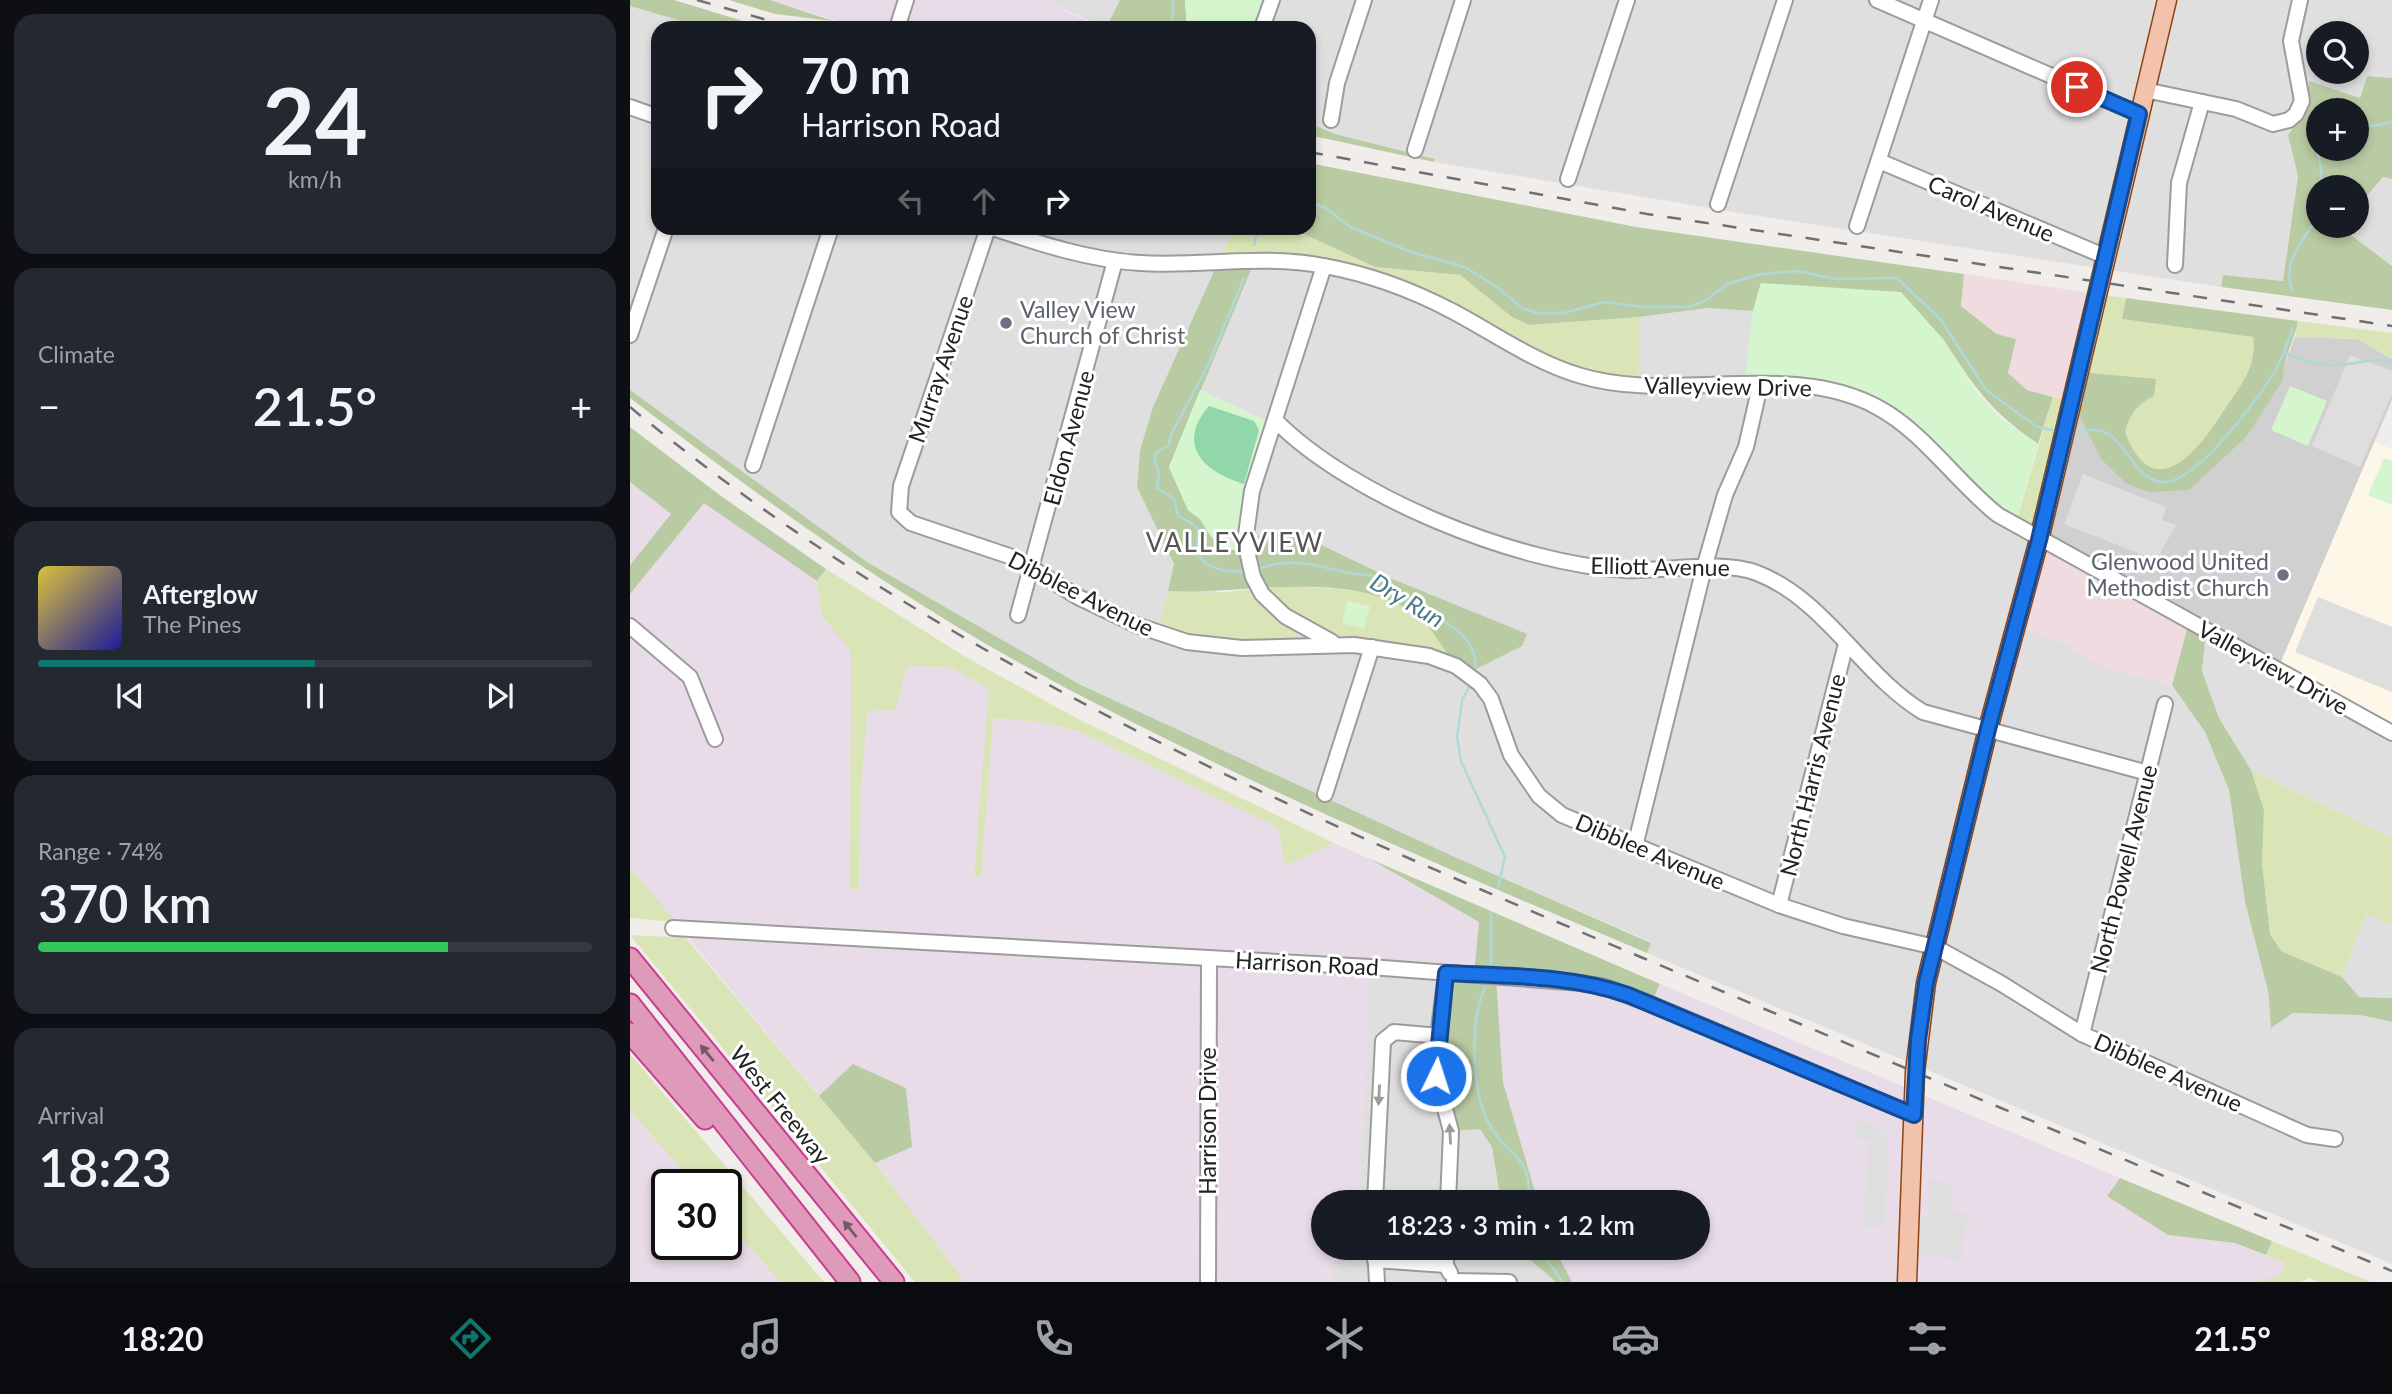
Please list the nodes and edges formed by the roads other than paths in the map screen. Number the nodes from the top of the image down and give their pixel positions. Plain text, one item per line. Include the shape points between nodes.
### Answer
1 (906, 0) edge
2 (1272, 0) edge
3 (1364, 0) edge
4 (1463, 0) edge
5 (1627, 0) edge
6 (1785, 0) edge
7 (1877, 0) edge
8 (1931, 0) edge
9 (2167, 0) edge
10 (2300, 0) edge
11 (1924, 20) junction
12 (899, 21) edge
13 (1264, 21) edge
14 (2145, 90) junction
15 (2202, 102) junction
16 (630, 107) edge
17 (651, 114) edge
18 (2139, 114) junction
19 (1331, 120) dead end
20 (1415, 150) dead end
21 (1879, 161) junction
22 (1568, 180) dead end
23 (1718, 204) dead end
24 (1857, 226) dead end
25 (664, 235) edge
26 (829, 235) edge
27 (988, 235) edge
28 (1014, 235) edge
29 (2104, 256) junction
30 (1115, 261) junction
31 (2175, 265) dead end
32 (1324, 266) junction
33 (630, 335) edge
34 (1760, 386) junction
35 (1275, 420) junction
36 (753, 465) dead end
37 (899, 512) joint
38 (2039, 540) junction
39 (1704, 568) junction
40 (1033, 570) junction
41 (1018, 615) dead end
42 (630, 626) edge
43 (1335, 644) junction
44 (1846, 644) junction
45 (1372, 646) junction
46 (2165, 704) dead end
47 (1988, 729) junction
48 (2392, 733) edge
49 (715, 739) dead end
50 (2148, 773) junction
51 (1325, 794) dead end
52 (1635, 846) junction
53 (1779, 905) junction
54 (673, 928) dead end
55 (1935, 947) junction
56 (630, 958) edge
57 (1209, 959) junction
58 (1446, 973) junction
59 (630, 1003) edge
60 (630, 1033) edge
61 (2082, 1034) junction
62 (1439, 1036) junction
63 (1914, 1115) junction
64 (2335, 1139) dead end
65 (1375, 1190) edge
66 (1449, 1190) edge
67 (1375, 1260) edge
68 (1414, 1260) edge
69 (1446, 1260) edge
70 (1446, 1265) junction
71 (1455, 1281) edge
72 (849, 1282) edge
73 (894, 1282) edge
74 (1208, 1282) edge
75 (1377, 1282) edge
76 (1509, 1282) edge
77 (1907, 1282) edge

1 - 12 street
2 - 13 street
3 - 19 street via 1337,83
4 - 20 street
5 - 22 street
6 - 23 street
7 - 11 street
8 - 11 street
9 - 14 main road
10 - 15 street via 2291,41 2303,92 2293,117 2273,124
11 - 18 street
11 - 21 street
14 - 15 street
14 - 18 main road
15 - 31 street via 2179,183
16 - 17 street
18 - 29 main road
21 - 24 street
21 - 29 street, Carol Avenue
25 - 33 street
26 - 36 street
27 - 37 street, Murray Avenue via 901,486
28 - 30 street, Valleyview Drive
29 - 38 main road
30 - 32 street, Valleyview Drive via 1255,260
30 - 40 street, Eldon Avenue
32 - 34 street, Valleyview Drive via 1417,294 1524,353 1584,377 1639,386
32 - 35 street
34 - 38 street, Valleyview Drive via 1833,390 1875,405 1906,427 1983,503
34 - 39 street via 1746,447 1725,495
35 - 39 street, Elliott Avenue via 1304,447 1354,480 1495,542 1536,556 1601,568
35 - 43 street via 1248,507 1245,542 1252,572 1262,594 1278,611
37 - 40 street, Dibblee Avenue via 911,523 1015,558
38 - 47 main road
38 - 48 street, Valleyview Drive
39 - 44 street, Elliott Avenue via 1734,567 1785,586
39 - 52 street
40 - 41 street, Eldon Avenue
40 - 43 street, Dibblee Avenue via 1128,621 1187,642 1242,648
42 - 49 street via 690,677
43 - 45 street, Dibblee Avenue
44 - 47 street, Elliott Avenue via 1912,705
44 - 53 street, North Harris Avenue
45 - 51 street
45 - 52 street, Dibblee Avenue via 1429,656 1468,673 1491,699 1511,755 1539,796 1569,818
46 - 50 street, North Powell Avenue
47 - 50 street, Elliott Avenue
47 - 55 main road
50 - 61 street, North Powell Avenue
52 - 53 street, Dibblee Avenue
53 - 55 street, Dibblee Avenue via 1843,926
54 - 57 street, Harrison Road
55 - 61 street, Dibblee Avenue
55 - 63 main road via 1920,1021
73 -> 56 highway, West Freeway
57 - 58 street, Harrison Road
57 - 74 street, Harrison Drive
58 - 62 street
58 - 63 street, Harrison Road via 1605,987
59 - 72 highway
60 - 72 highway
61 - 64 street, Dibblee Avenue via 2307,1135
62 -> 65 street via 1394,1032 1383,1041
66 -> 62 street via 1451,1131 1434,1068
63 - 77 main road
67 - 75 street
68 - 70 street
69 - 70 street
70 - 71 street
71 - 76 street

